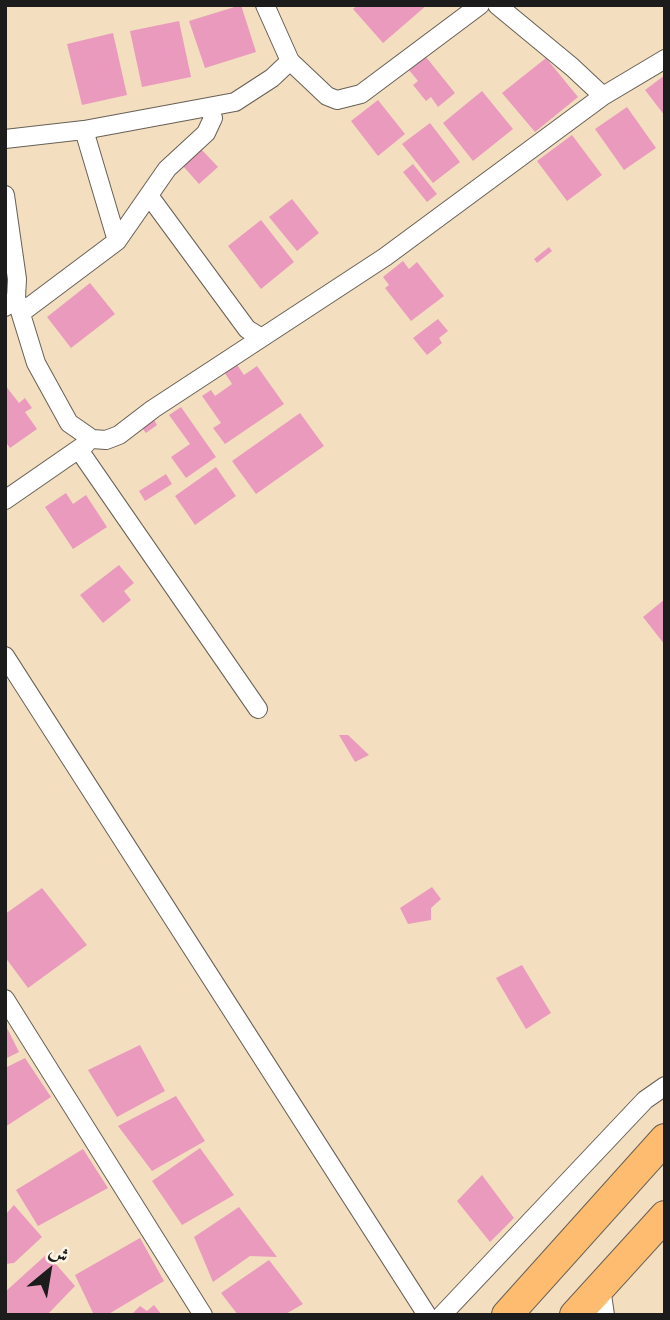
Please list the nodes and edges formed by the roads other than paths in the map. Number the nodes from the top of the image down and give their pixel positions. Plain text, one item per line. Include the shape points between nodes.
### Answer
1 (265, 5) edge
2 (480, 5) edge
3 (497, 5) edge
4 (665, 59) edge
5 (290, 61) junction
6 (603, 96) junction
7 (209, 108) junction
8 (84, 130) junction
9 (5, 139) edge
10 (5, 195) edge
11 (150, 197) junction
12 (117, 241) junction
13 (11, 281) edge
14 (14, 306) edge
15 (260, 337) junction
16 (85, 444) junction
17 (5, 500) edge
18 (5, 656) edge
19 (258, 709) dead end
20 (5, 999) edge
21 (665, 1086) edge
22 (665, 1139) edge
23 (665, 1216) edge
24 (603, 1301) edge
25 (203, 1315) edge
26 (427, 1315) edge
27 (442, 1315) edge
28 (507, 1315) edge
29 (575, 1315) edge

1 - 5 street
2 - 5 street via 350,99 327,96
3 - 6 street
4 - 6 street
5 - 7 street via 235,102
6 - 15 street via 385,257
7 - 8 street
7 - 11 street via 214,118 206,133 167,169
8 - 9 street
8 - 12 street
10 - 13 street
11 - 12 street
11 - 15 street via 247,329
12 - 14 street
13 - 14 street
14 - 16 street via 36,363
15 - 16 street via 120,435
16 - 17 street
16 - 19 street
18 - 26 street
20 - 25 street
21 - 27 street via 645,1100
22 - 28 highway
23 - 24 highway
24 - 29 highway

